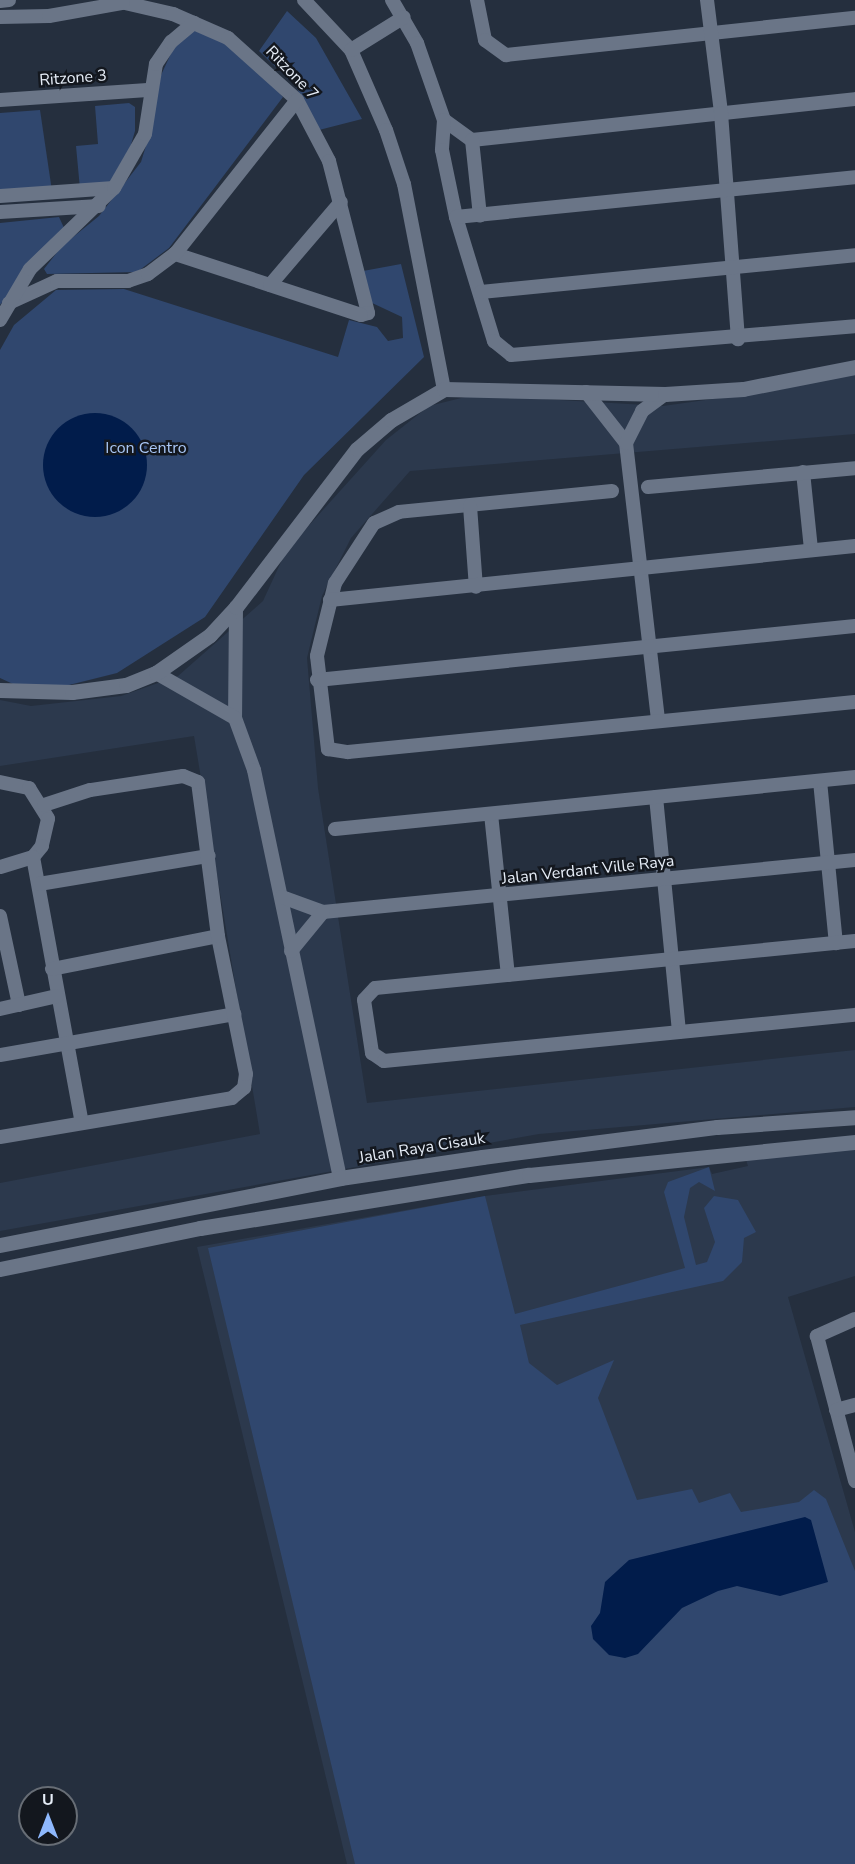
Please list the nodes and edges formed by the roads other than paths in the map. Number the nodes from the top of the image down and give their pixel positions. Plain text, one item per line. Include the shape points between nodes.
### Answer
1 (9, 0) edge
2 (304, 0) edge
3 (392, 0) edge
4 (477, 0) edge
5 (706, 0) edge
6 (0, 2) edge
7 (119, 2) edge
8 (0, 17) edge
9 (404, 17) junction
10 (855, 18) edge
11 (194, 23) junction
12 (711, 32) junction
13 (351, 50) junction
14 (148, 90) junction
15 (855, 99) edge
16 (0, 100) edge
17 (297, 100) junction
18 (721, 113) junction
19 (444, 120) junction
20 (472, 140) junction
21 (855, 177) edge
22 (114, 188) junction
23 (725, 191) junction
24 (0, 196) edge
25 (341, 202) junction
26 (99, 206) junction
27 (0, 212) edge
28 (480, 216) junction
29 (456, 217) junction
30 (174, 254) junction
31 (855, 255) edge
32 (733, 267) junction
33 (270, 285) junction
34 (481, 292) junction
35 (9, 303) junction
36 (0, 320) edge
37 (855, 326) edge
38 (738, 339) junction
39 (855, 367) edge
40 (444, 388) junction
41 (586, 392) junction
42 (665, 394) junction
43 (626, 443) junction
44 (855, 468) edge
45 (803, 472) junction
46 (648, 487) dead end
47 (612, 491) dead end
48 (470, 506) junction
49 (855, 546) edge
50 (811, 550) junction
51 (644, 567) junction
52 (476, 586) junction
53 (330, 600) junction
54 (236, 608) junction
55 (855, 626) edge
56 (651, 647) junction
57 (156, 673) junction
58 (317, 680) junction
59 (0, 690) edge
60 (855, 702) edge
61 (235, 718) junction
62 (658, 719) junction
63 (855, 777) edge
64 (819, 780) junction
65 (0, 782) edge
66 (656, 797) junction
67 (44, 805) junction
68 (491, 814) junction
69 (335, 829) dead end
70 (209, 856) junction
71 (33, 857) junction
72 (855, 860) edge
73 (828, 863) junction
74 (0, 867) edge
75 (665, 879) junction
76 (39, 884) junction
77 (499, 895) junction
78 (282, 897) junction
79 (323, 912) junction
80 (0, 916) edge
81 (218, 936) junction
82 (855, 941) edge
83 (836, 943) junction
84 (291, 951) junction
85 (671, 959) junction
86 (52, 969) junction
87 (508, 975) junction
88 (57, 996) junction
89 (19, 1005) junction
90 (0, 1009) edge
91 (234, 1014) junction
92 (855, 1015) edge
93 (679, 1032) junction
94 (66, 1044) junction
95 (0, 1055) edge
96 (855, 1117) edge
97 (82, 1123) junction
98 (0, 1137) edge
99 (855, 1142) edge
100 (340, 1178) junction
101 (0, 1245) edge
102 (0, 1269) edge
103 (855, 1319) edge
104 (855, 1405) edge
105 (836, 1410) junction
106 (855, 1481) edge

1 - 6 street
2 - 13 street
3 - 9 street
4 - 12 street via 485,40 506,55
5 - 12 street
7 - 8 street via 49,16
7 - 11 street, Ritzone 7
9 - 13 street
9 - 19 street
10 - 12 street
11 - 14 street via 171,42
11 - 17 street, Ritzone 7 via 228,38
12 - 18 street
13 - 40 street via 404,184
14 - 16 street, Ritzone 3
14 - 22 street via 145,134
15 - 18 street
17 - 25 street, Ritzone 7 via 320,135
17 - 30 street
18 - 20 street
18 - 23 street
19 - 20 street
19 - 29 street via 442,150
20 - 28 street
21 - 23 street
22 - 24 street
22 - 26 street
23 - 28 street
23 - 32 street
25 - 33 street
25 - 33 street, Ritzone 7 via 367,314
26 - 27 street
26 - 35 street via 30,269
28 - 29 street
29 - 34 street
30 - 33 street
30 - 35 street via 128,281 57,281
31 - 32 street
32 - 34 street
32 - 38 street
34 - 38 street via 494,341 511,355
35 - 36 street
37 - 38 street
39 - 42 main road via 743,389
40 - 41 main road
40 - 54 main road via 391,420 357,449
41 - 42 main road
41 - 43 street
42 - 43 street via 642,411
43 - 51 street
44 - 45 street
45 - 46 street
45 - 50 street
47 - 48 street
48 - 52 street
48 - 53 street via 399,512 374,523 349,556
49 - 50 street
50 - 51 street
51 - 52 street
51 - 56 street
52 - 53 street
53 - 58 street
54 - 57 main road via 210,635
54 - 61 street
55 - 56 street
56 - 58 street
56 - 62 street
57 - 59 main road via 126,685 72,692
57 - 61 street
58 - 62 street via 325,743 335,753
60 - 62 street
61 - 78 street via 254,770
63 - 64 street
64 - 66 street
64 - 73 street
65 - 67 street via 29,789
66 - 68 street
66 - 75 street
67 - 70 street via 90,790 190,777 202,794
67 - 71 street via 47,833
68 - 69 street
68 - 77 street
70 - 76 street
70 - 81 street
71 - 74 street
71 - 76 street
72 - 73 street, Jalan Verdant Ville Raya
73 - 75 street, Jalan Verdant Ville Raya
73 - 83 street
75 - 77 street, Jalan Verdant Ville Raya
75 - 85 street
76 - 86 street
77 - 79 street, Jalan Verdant Ville Raya
77 - 87 street
78 - 79 street, Jalan Verdant Ville Raya
78 - 84 street
79 - 84 street
80 - 89 street
81 - 86 street
81 - 91 street
82 - 83 street
83 - 85 street
84 - 100 street
85 - 87 street
85 - 93 street
86 - 88 street
87 - 93 street via 371,990 364,1000 372,1053 384,1061
88 - 89 street
88 - 94 street
89 - 90 street
91 - 94 street
91 - 97 street via 246,1074 239,1095
92 - 93 street
94 - 95 street
94 - 97 street
96 - 100 main road, Jalan Raya Cisauk via 674,1132
97 - 98 street
99 - 102 main road via 529,1175 200,1228
100 - 101 main road, Jalan Raya Cisauk
103 - 105 street via 817,1336
104 - 105 street
105 - 106 street

